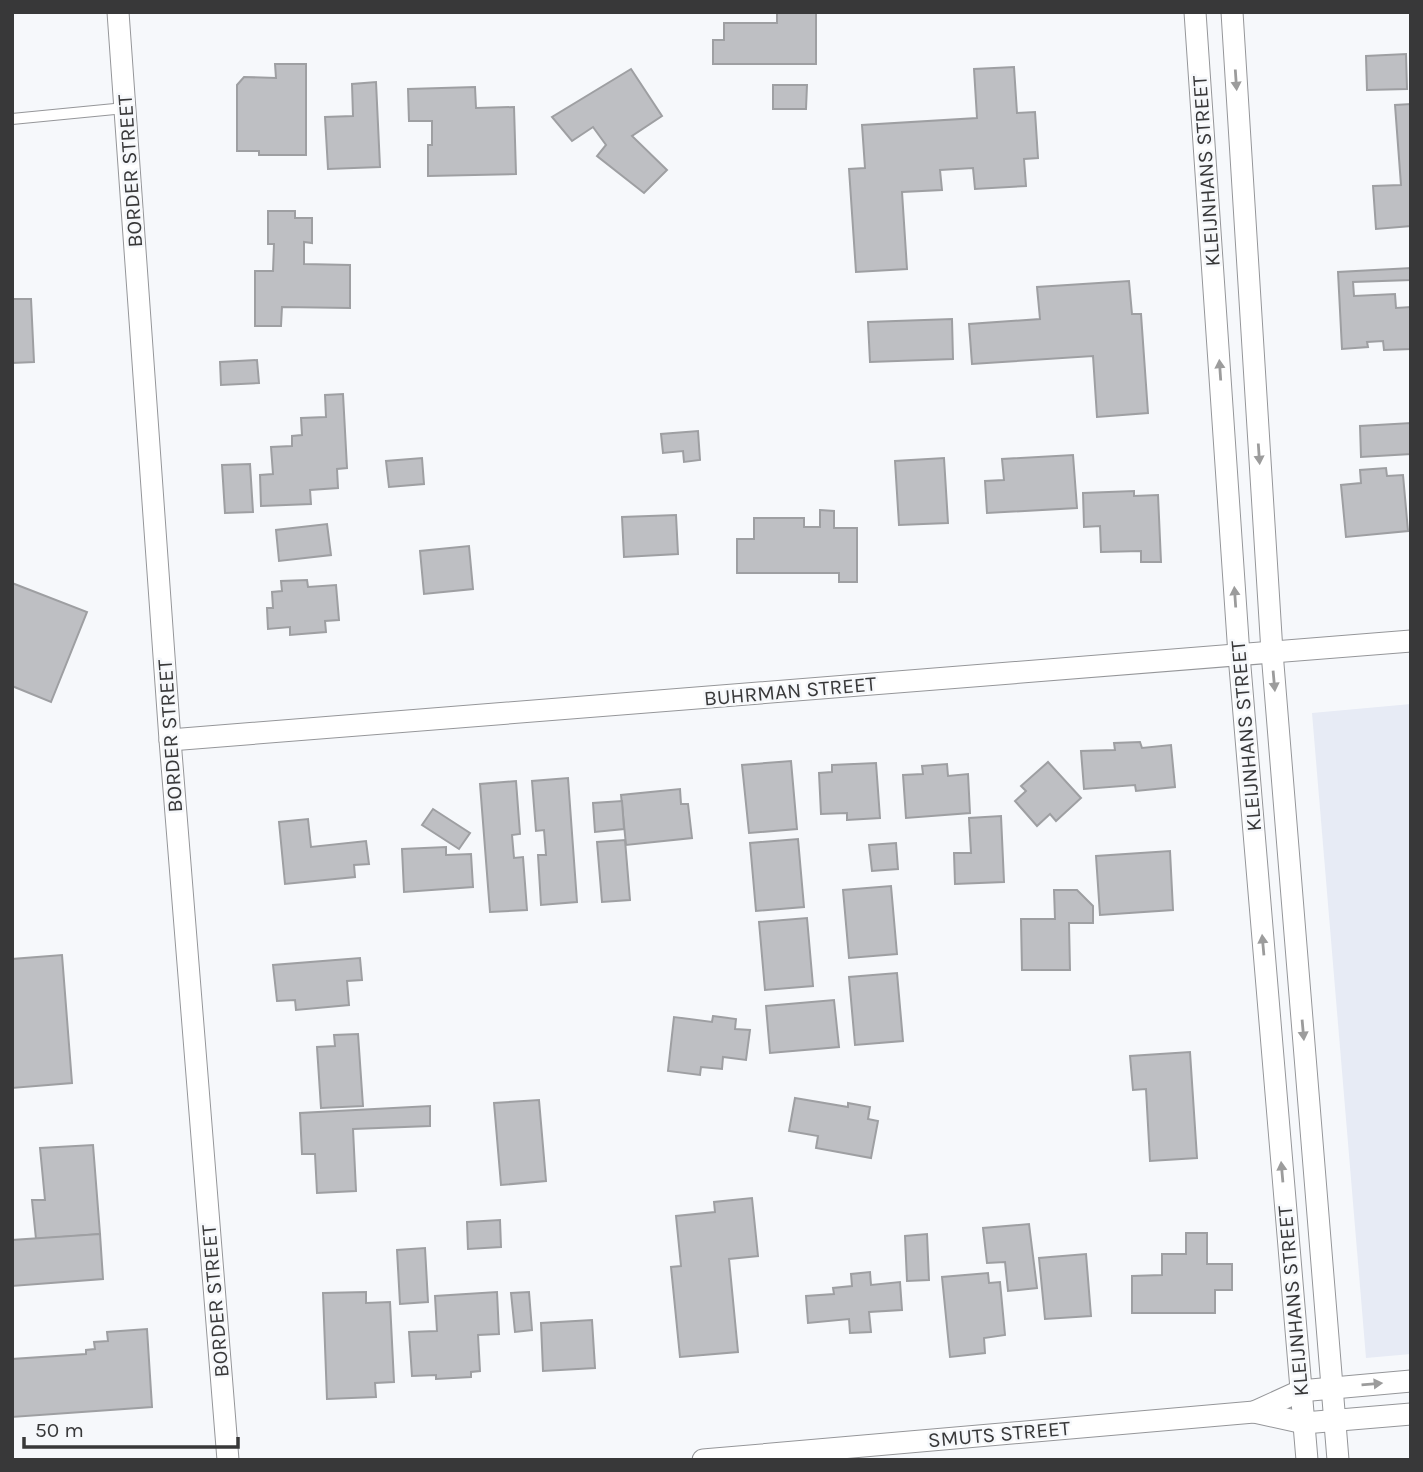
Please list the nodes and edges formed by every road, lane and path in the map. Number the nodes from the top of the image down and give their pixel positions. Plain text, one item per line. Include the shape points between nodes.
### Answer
1 (118, 12) edge
2 (1195, 12) edge
3 (1232, 12) edge
4 (125, 108) junction
5 (12, 119) edge
6 (1411, 641) edge
7 (1272, 652) junction
8 (1240, 655) junction
9 (170, 740) junction
10 (1411, 1381) edge
11 (1333, 1388) junction
12 (1300, 1391) junction
13 (1254, 1412) junction
14 (1411, 1414) edge
15 (1335, 1420) junction
16 (1304, 1423) junction
17 (228, 1460) edge
18 (703, 1460) edge
19 (1307, 1460) edge
20 (1338, 1460) edge

1 - 4 street, BORDER STREET
8 -> 2 street, KLEIJNHANS STREET
3 -> 7 street, KLEIJNHANS STREET
4 - 5 lane
4 - 9 street, BORDER STREET
6 - 7 street, BUHRMAN STREET
7 - 8 street, BUHRMAN STREET
7 -> 11 street, KLEIJNHANS STREET
8 - 9 street, BUHRMAN STREET
12 -> 8 street, KLEIJNHANS STREET
9 - 17 street, BORDER STREET
11 -> 10 street, SMUTS STREET
11 - 12 street, SMUTS STREET
11 - 15 street, KLEIJNHANS STREET
12 - 13 street, SMUTS STREET
12 - 16 street, KLEIJNHANS STREET
13 - 16 street, SMUTS STREET
13 - 18 street, SMUTS STREET
14 - 15 street, SMUTS STREET
15 - 16 street, SMUTS STREET
15 - 20 street, KLEIJNHANS STREET
16 - 19 street, KLEIJNHANS STREET

